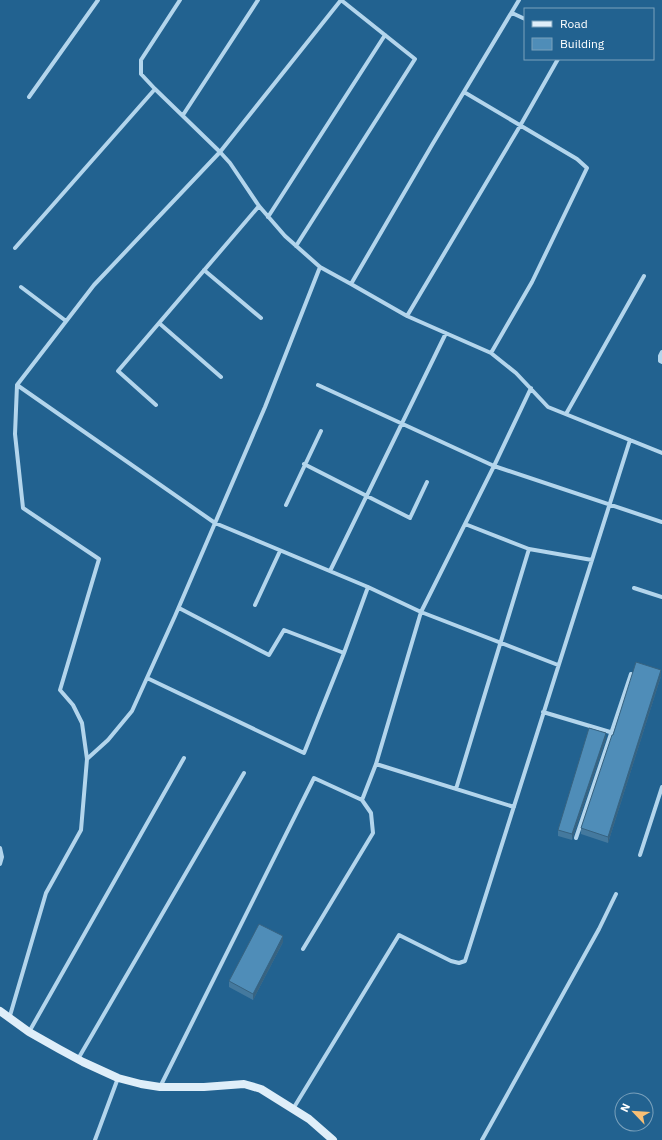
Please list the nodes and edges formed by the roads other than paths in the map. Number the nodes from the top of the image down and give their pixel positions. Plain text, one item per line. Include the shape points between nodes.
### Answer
1 (98, 0) edge
2 (180, 0) edge
3 (258, 0) edge
4 (341, 0) edge
5 (519, 0) edge
6 (512, 12) junction
7 (524, 18) edge
8 (385, 35) junction
9 (557, 60) edge
10 (154, 89) junction
11 (464, 92) junction
12 (29, 97) dead end
13 (183, 115) junction
14 (520, 126) junction
15 (220, 152) junction
16 (259, 206) junction
17 (268, 217) junction
18 (296, 246) junction
19 (16, 248) dead end
20 (320, 267) junction
21 (204, 270) junction
22 (644, 276) dead end
23 (351, 284) junction
24 (21, 287) dead end
25 (407, 316) junction
26 (261, 318) dead end
27 (66, 321) junction
28 (159, 323) junction
29 (446, 333) junction
30 (662, 352) edge
31 (491, 353) junction
32 (662, 362) edge
33 (221, 377) dead end
34 (17, 385) junction
35 (318, 385) dead end
36 (531, 388) junction
37 (156, 405) dead end
38 (566, 414) junction
39 (402, 423) junction
40 (321, 431) dead end
41 (630, 440) junction
42 (662, 453) edge
43 (304, 464) junction
44 (494, 466) junction
45 (427, 482) dead end
46 (367, 496) junction
47 (609, 504) junction
48 (286, 505) dead end
49 (662, 522) edge
50 (215, 524) junction
51 (465, 524) junction
52 (529, 549) junction
53 (280, 551) junction
54 (592, 560) junction
55 (330, 571) junction
56 (368, 586) junction
57 (634, 588) dead end
58 (662, 597) edge
59 (255, 605) dead end
60 (179, 608) junction
61 (421, 612) junction
62 (500, 642) junction
63 (344, 653) junction
64 (558, 665) junction
65 (631, 674) edge
66 (147, 678) junction
67 (543, 712) junction
68 (610, 732) junction
69 (184, 758) dead end
70 (87, 760) junction
71 (376, 764) junction
72 (244, 772) dead end
73 (662, 787) edge
74 (456, 789) junction
75 (362, 800) junction
76 (514, 807) junction
77 (576, 838) dead end
78 (0, 848) edge
79 (640, 855) dead end
80 (0, 864) edge
81 (616, 894) dead end
82 (303, 949) dead end
83 (0, 1011) edge
84 (9, 1019) junction
85 (29, 1032) junction
86 (78, 1060) junction
87 (118, 1078) junction
88 (160, 1087) junction
89 (293, 1109) junction
90 (94, 1140) edge
91 (333, 1140) edge
92 (482, 1140) edge

1 - 12 street
2 - 10 street via 141,60 141,74
3 - 13 street
4 - 8 street
4 - 15 street
5 - 6 street
6 - 7 street
6 - 11 street
8 - 17 street
8 - 18 street via 415,59
9 - 14 street
10 - 13 street
10 - 19 street
11 - 14 street
11 - 23 street
13 - 15 street
14 - 25 street
14 - 31 street via 577,159 587,168 532,282
15 - 16 street via 230,162
15 - 27 street via 94,285
16 - 17 street
16 - 21 street
17 - 18 street
18 - 20 street
20 - 23 street
20 - 50 street
21 - 26 street
21 - 28 street
22 - 38 street
23 - 25 street
24 - 27 street
25 - 29 street
27 - 34 street
28 - 33 street
28 - 37 street via 118,371
29 - 31 street
29 - 39 street
30 - 32 street
31 - 36 street
34 - 50 street
34 - 70 street via 15,434 23,508 99,559 60,690 73,705 82,723
35 - 39 street
36 - 38 street via 548,407
36 - 44 street
38 - 41 street
39 - 44 street
39 - 46 street
40 - 43 street
41 - 42 street
41 - 47 street
43 - 46 street
43 - 48 street
44 - 47 street
44 - 51 street
45 - 46 street via 410,518
46 - 55 street
47 - 49 street
47 - 54 street
50 - 53 street
50 - 60 street
51 - 52 street
51 - 61 street
52 - 54 street
52 - 62 street
53 - 55 street
53 - 59 street
54 - 64 street
55 - 56 street
56 - 61 street
56 - 63 street
57 - 58 street
60 - 63 street via 269,655 284,630
60 - 66 street
61 - 62 street
61 - 71 street
62 - 64 street
62 - 74 street
63 - 66 street via 304,753
64 - 67 street
65 - 68 street
66 - 70 street via 132,711
67 - 68 street
67 - 76 street
68 - 77 street
69 - 85 street
70 - 84 street via 81,830 46,892
71 - 74 street
71 - 75 street
72 - 86 street
73 - 79 street
74 - 76 street
75 - 82 street via 371,813 373,833
75 - 88 street via 314,778
76 - 89 street via 465,961 451,961 398,935
78 - 80 street
81 - 92 street
83 - 84 street
84 - 85 street
85 - 86 street
86 - 87 street
87 - 88 street
87 - 90 street
88 - 89 street via 244,1084 262,1089
89 - 91 street

